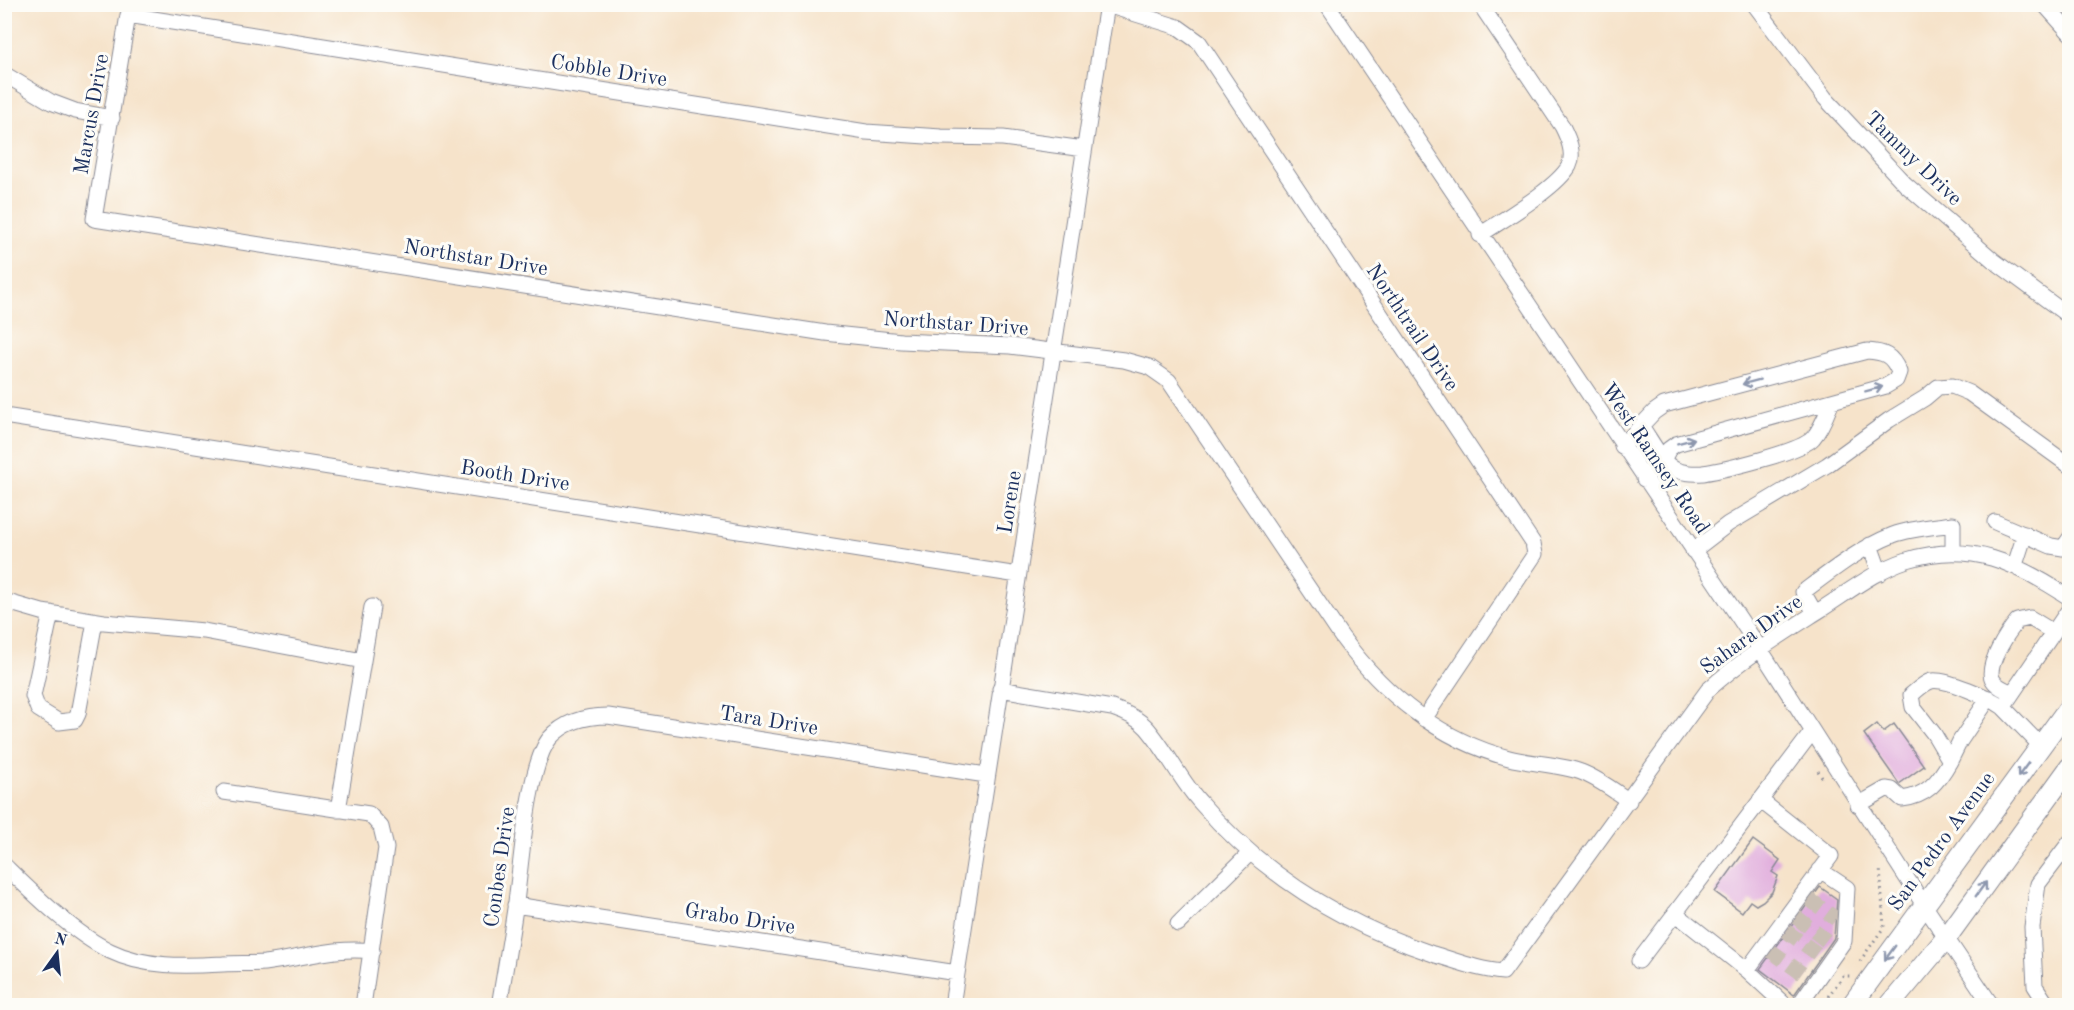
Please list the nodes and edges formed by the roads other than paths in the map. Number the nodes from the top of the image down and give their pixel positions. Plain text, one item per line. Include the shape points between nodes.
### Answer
1 (1327, 4) edge
2 (1480, 4) edge
3 (1754, 4) edge
4 (2044, 4) edge
5 (1107, 5) edge
6 (128, 15) joint
7 (2070, 33) edge
8 (4, 74) edge
9 (112, 118) junction
10 (1084, 149) junction
11 (94, 219) joint
12 (1480, 235) junction
13 (2070, 317) edge
14 (1054, 352) junction
15 (1832, 401) junction
16 (4, 416) edge
17 (1641, 426) junction
18 (1622, 446) junction
19 (1664, 459) junction
20 (2070, 466) edge
21 (1644, 479) junction
22 (1995, 522) dead end
23 (1913, 530) junction
24 (2025, 534) junction
25 (2070, 538) edge
26 (1870, 545) junction
27 (1693, 551) junction
28 (1953, 552) junction
29 (1918, 558) junction
30 (2015, 566) junction
31 (1880, 573) junction
32 (1018, 575) junction
33 (2070, 598) edge
34 (4, 601) edge
35 (372, 607) dead end
36 (2070, 608) edge
37 (51, 613) junction
38 (1815, 614) junction
39 (94, 621) junction
40 (2055, 630) junction
41 (2070, 637) edge
42 (1760, 649) junction
43 (363, 662) junction
44 (1000, 689) junction
45 (2012, 693) junction
46 (1989, 698) junction
47 (2003, 706) junction
48 (2070, 706) edge
49 (1424, 719) junction
50 (1812, 732) junction
51 (550, 738) joint
52 (2040, 746) junction
53 (1950, 761) junction
54 (2070, 767) edge
55 (987, 775) junction
56 (224, 792) dead end
57 (1760, 800) junction
58 (1629, 801) junction
59 (1858, 805) junction
60 (338, 810) junction
61 (2070, 842) edge
62 (1250, 853) junction
63 (4, 865) edge
64 (1820, 870) junction
65 (515, 905) junction
66 (1924, 905) junction
67 (1675, 913) junction
68 (1178, 924) dead end
69 (1947, 937) junction
70 (372, 951) junction
71 (1639, 961) dead end
72 (1747, 970) junction
73 (957, 973) junction
74 (363, 1005) edge
75 (499, 1005) edge
76 (952, 1005) edge
77 (1786, 1005) edge
78 (1798, 1005) edge
79 (1851, 1005) edge
80 (1889, 1005) edge
81 (1992, 1005) edge
82 (2048, 1005) edge

1 - 12 street, West Ramsey Road
2 - 12 street via 1562,126 1570,143 1571,158 1551,185
3 - 13 street, Tammy Drive via 1825,98 1905,184 1993,260
4 - 7 street
5 - 10 street, Lorene
5 - 49 street, Northtrail Drive via 1178,27 1199,42 1533,543 1534,554
6 - 9 street, Marcus Drive
6 - 10 street, Cobble Drive via 866,132 1002,138
8 - 9 street via 51,102
9 - 11 street, Marcus Drive
10 - 14 street, Lorene
11 - 14 street, Northstar Drive via 825,333
12 - 18 street, West Ramsey Road
14 - 32 street, Lorene
14 - 49 street, Northstar Drive via 1124,360 1149,367 1169,381 1362,664
15 -> 17 street via 1896,380 1899,372 1895,362 1888,354 1867,351 1664,405
19 -> 15 street via 1676,444
15 - 19 street via 1813,438 1772,457 1702,473 1679,471
16 - 32 street, Booth Drive
17 - 18 street
17 - 19 street
18 - 21 street, West Ramsey Road
19 - 21 street
20 - 27 street via 1969,393 1952,386 1938,387 1827,465 1728,524
21 - 27 street, West Ramsey Road
22 - 24 street
23 - 26 street
23 - 28 street via 1953,524
23 - 29 street
24 - 25 street via 2063,548
24 - 30 street
26 - 31 street
26 - 38 street via 1803,592
27 - 42 street, West Ramsey Road
28 - 29 street, Sahara Drive
28 - 30 street, Sahara Drive
29 - 31 street, Sahara Drive
30 - 33 street, Sahara Drive
31 - 38 street, Sahara Drive
32 - 44 street, Lorene
34 - 37 street
35 - 43 street
36 - 40 street
37 - 39 street
37 - 39 street via 33,696 38,709 59,722 75,720 78,714
38 - 42 street, Sahara Drive
39 - 43 street via 204,631
40 - 41 street
40 - 45 street
40 - 45 street via 2030,618 2017,621 2003,640 1990,672 1993,680
42 - 50 street, West Ramsey Road
42 - 58 street, Sahara Drive via 1708,690
43 - 60 street
44 - 55 street, Lorene
44 - 62 street via 1127,713 1146,727 1192,794
45 - 47 street
46 - 47 street
46 - 53 street
46 - 53 street via 1931,681 1911,695 1913,707
47 - 52 street
48 - 52 main road, San Pedro Avenue
49 - 58 street, Northstar Drive via 1481,749 1580,771
50 - 57 street
50 - 59 street, West Ramsey Road
51 - 55 street, Tara Drive via 579,720 608,716
51 - 65 street, Conbes Drive via 542,751 530,795
52 -> 66 main road, San Pedro Avenue
53 - 59 street via 1924,794 1902,799 1886,789
69 -> 54 main road
55 - 73 street, Lorene
56 - 60 street
57 - 64 street via 1831,856
57 - 67 street
58 - 62 street, Sahara Drive via 1503,972 1392,940 1347,919
59 - 66 street, West Ramsey Road
60 - 70 street via 369,814 381,826 386,848
61 - 82 street via 2038,884 2032,927 2035,986
62 - 68 street
63 - 70 street via 88,937 111,952 147,962 186,966 262,963 354,948
64 - 72 street via 1783,929
64 - 78 street via 1847,888 1840,922 1844,940 1830,953
65 - 73 street, Grabo Drive
65 - 75 street, Conbes Drive
66 - 69 street, West Ramsey Road
66 -> 79 main road, San Pedro Avenue
67 - 71 street
67 - 72 street
69 - 80 main road
69 - 81 street, West Ramsey Road
70 - 74 street
72 - 77 street
73 - 76 street, Lorene

